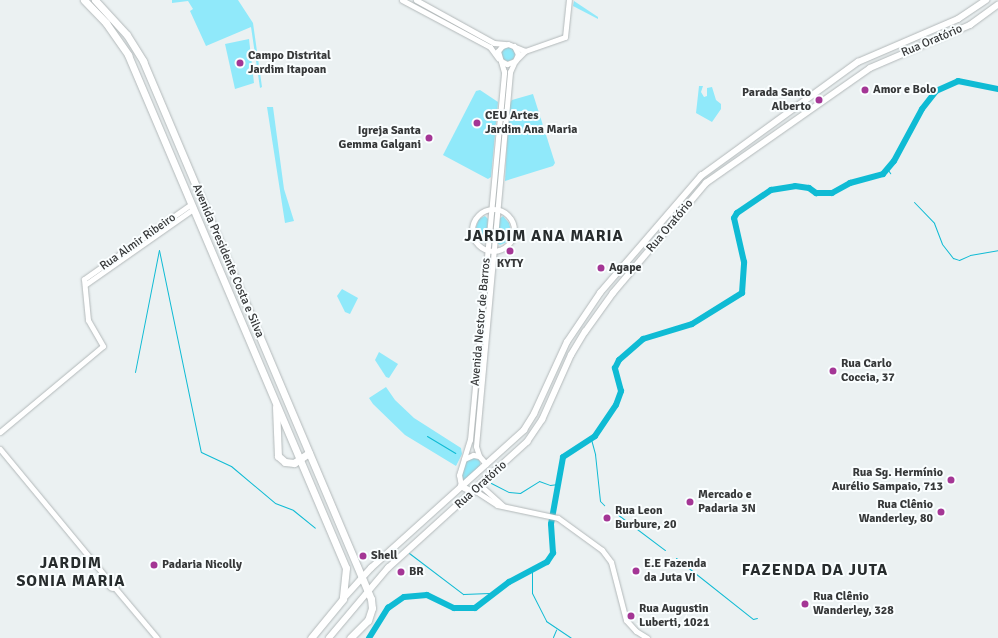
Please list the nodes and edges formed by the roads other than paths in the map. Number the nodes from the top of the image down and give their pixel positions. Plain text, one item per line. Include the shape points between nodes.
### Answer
1 (84, 0) edge
2 (95, 0) edge
3 (402, 0) edge
4 (416, 0) edge
5 (569, 0) edge
6 (986, 0) edge
7 (998, 5) edge
8 (462, 29) junction
9 (127, 35) junction
10 (506, 44) junction
11 (514, 46) junction
12 (126, 51) junction
13 (525, 51) junction
14 (499, 60) junction
15 (515, 61) junction
16 (858, 62) junction
17 (860, 75) junction
18 (792, 110) junction
19 (804, 115) junction
20 (192, 207) junction
21 (491, 209) junction
22 (498, 209) junction
23 (487, 251) junction
24 (494, 252) junction
25 (276, 402) junction
26 (0, 432) edge
27 (0, 449) edge
28 (309, 453) junction
29 (479, 456) junction
30 (464, 459) junction
31 (300, 460) junction
32 (486, 464) junction
33 (488, 478) junction
34 (480, 485) junction
35 (461, 486) junction
36 (474, 491) junction
37 (505, 508) junction
38 (378, 561) junction
39 (388, 568) junction
40 (362, 578) junction
41 (367, 590) junction
42 (343, 599) junction
43 (157, 638) edge
44 (311, 638) edge
45 (328, 638) edge
46 (350, 638) edge
47 (647, 638) edge

1 - 12 highway, Avenida Presidente Costa e Silva via 106,23
2 - 9 highway, Avenida Presidente Costa e Silva
3 - 8 street
4 - 8 street
5 - 13 street via 566,37
6 - 16 main road, Rua Oratório via 958,19
7 - 17 main road, Rua Oratório via 970,25 883,62
8 - 10 street via 494,43
8 - 14 street via 490,47
9 - 12 highway
9 - 28 highway, Avenida Presidente Costa e Silva via 146,67
10 - 11 street
10 - 14 street via 499,49
11 - 13 street
11 - 15 street via 518,54
12 - 20 highway, Avenida Presidente Costa e Silva
13 - 15 street
14 - 15 street via 507,64
14 - 21 street, Avenida Nestor de Barros via 504,72
15 - 22 street, Avenida Nestor de Barros via 510,70
16 - 17 main road
16 - 18 main road, Rua Oratório
17 - 19 main road, Rua Oratório
18 - 19 main road
18 - 32 main road, Rua Oratório via 701,176 615,273 567,342 531,420 520,434
19 - 33 main road, Rua Oratório via 712,178 682,211 608,299 581,338 531,437
20 - 25 highway, Avenida Presidente Costa e Silva
20 - 26 street, Rua Almir Ribeiro via 85,282 88,320 103,346
21 - 22 street
21 - 23 street, Avenida Nestor de Barros
21 - 23 street via 478,215 472,229 476,243
22 - 24 street, Avenida Nestor de Barros
22 - 24 street via 509,216 514,231 507,247
23 - 24 street
23 - 30 street, Avenida Nestor de Barros via 470,440
24 - 29 street, Avenida Nestor de Barros via 476,446
25 - 31 highway, Avenida Presidente Costa e Silva
25 - 31 highway via 277,453 285,462
27 - 43 street via 110,582 116,583 115,588
28 - 31 highway
28 - 40 highway, Avenida Presidente Costa e Silva
29 - 30 street via 473,455
29 - 32 street
30 - 35 street, Avenida Nestor de Barros via 459,475
31 - 42 highway, Avenida Presidente Costa e Silva via 347,571
32 - 33 main road via 490,471
32 - 35 main road, Rua Oratório
33 - 34 main road, Rua Oratório
34 - 36 main road, Rua Oratório
34 - 37 street
35 - 36 main road
35 - 38 main road, Rua Oratório
36 - 37 street
36 - 39 main road, Rua Oratório
37 - 47 street via 558,518 606,554 613,569 626,620 636,632
38 - 39 main road
38 - 40 main road, Rua Oratório
39 - 41 main road, Rua Oratório
40 - 41 highway, Avenida Presidente Costa e Silva
40 - 42 main road, Rua Oratório
41 - 45 main road, Rua Oratório
41 - 46 highway, Avenida Presidente Costa e Silva via 372,602 371,615 366,624
42 - 44 highway

